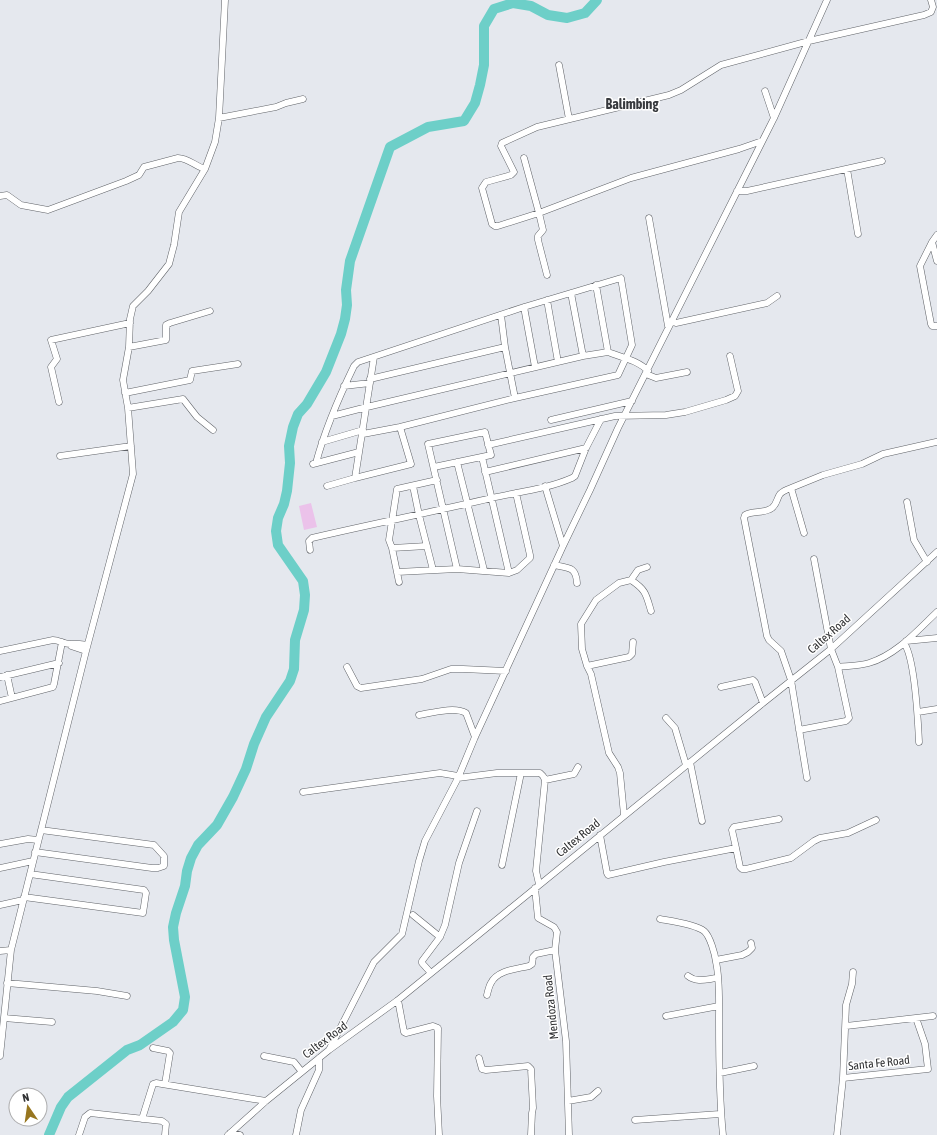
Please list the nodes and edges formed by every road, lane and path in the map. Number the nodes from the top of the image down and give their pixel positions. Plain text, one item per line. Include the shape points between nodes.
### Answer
1 (225, 0) edge
2 (827, 0) edge
3 (931, 0) edge
4 (809, 42) junction
5 (559, 65) dead end
6 (765, 90) dead end
7 (303, 99) dead end
8 (219, 118) junction
9 (774, 118) junction
10 (569, 119) junction
11 (762, 141) junction
12 (524, 158) dead end
13 (882, 161) dead end
14 (205, 169) junction
15 (847, 169) junction
16 (737, 191) junction
17 (0, 196) edge
18 (539, 213) junction
19 (649, 218) dead end
20 (858, 234) dead end
21 (937, 234) edge
22 (932, 242) junction
23 (937, 261) edge
24 (547, 275) dead end
25 (596, 285) junction
26 (571, 293) junction
27 (777, 296) dead end
28 (547, 300) junction
29 (524, 307) junction
30 (210, 311) dead end
31 (501, 314) junction
32 (130, 323) junction
33 (670, 324) junction
34 (937, 326) edge
35 (129, 347) junction
36 (505, 347) junction
37 (608, 352) junction
38 (374, 356) junction
39 (583, 356) junction
40 (730, 356) dead end
41 (626, 359) junction
42 (558, 362) junction
43 (238, 364) dead end
44 (535, 367) junction
45 (647, 372) junction
46 (687, 372) dead end
47 (510, 374) junction
48 (370, 381) junction
49 (344, 386) junction
50 (125, 393) junction
51 (515, 398) junction
52 (632, 401) junction
53 (59, 402) dead end
54 (366, 407) junction
55 (128, 408) junction
56 (624, 415) junction
57 (332, 416) junction
58 (601, 419) junction
59 (551, 420) dead end
60 (400, 427) junction
61 (213, 430) dead end
62 (363, 432) junction
63 (322, 442) junction
64 (937, 442) edge
65 (488, 445) junction
66 (131, 446) junction
67 (586, 448) junction
68 (359, 452) junction
69 (60, 456) dead end
70 (482, 457) junction
71 (457, 462) junction
72 (434, 467) junction
73 (485, 472) junction
74 (355, 478) junction
75 (437, 480) junction
76 (327, 486) dead end
77 (414, 486) junction
78 (545, 486) junction
79 (791, 488) junction
80 (516, 493) junction
81 (492, 498) junction
82 (907, 502) dead end
83 (468, 504) junction
84 (444, 510) junction
85 (419, 515) junction
86 (392, 520) junction
87 (804, 533) dead end
88 (427, 546) junction
89 (563, 546) junction
90 (392, 548) junction
91 (310, 550) dead end
92 (937, 552) edge
93 (814, 559) dead end
94 (926, 562) junction
95 (554, 565) junction
96 (646, 567) dead end
97 (457, 569) junction
98 (433, 570) junction
99 (484, 570) junction
100 (397, 572) junction
101 (509, 573) junction
102 (631, 580) junction
103 (399, 582) dead end
104 (577, 583) dead end
105 (651, 611) dead end
106 (937, 612) edge
107 (937, 638) edge
108 (62, 642) junction
109 (633, 642) dead end
110 (905, 642) junction
111 (87, 648) junction
112 (831, 649) junction
113 (0, 651) edge
114 (59, 663) junction
115 (587, 666) junction
116 (348, 667) dead end
117 (838, 667) junction
118 (506, 671) junction
119 (3, 676) edge
120 (791, 680) junction
121 (721, 687) dead end
122 (12, 698) junction
123 (0, 701) edge
124 (763, 703) junction
125 (937, 709) edge
126 (918, 712) junction
127 (419, 715) dead end
128 (666, 718) dead end
129 (799, 730) junction
130 (475, 736) junction
131 (919, 742) dead end
132 (688, 763) junction
133 (578, 767) dead end
134 (521, 773) junction
135 (458, 777) junction
136 (806, 778) dead end
137 (546, 780) junction
138 (303, 792) dead end
139 (476, 811) dead end
140 (624, 815) junction
141 (779, 819) dead end
142 (876, 820) dead end
143 (702, 821) dead end
144 (41, 830) junction
145 (600, 835) junction
146 (38, 840) junction
147 (0, 844) edge
148 (736, 848) junction
149 (35, 852) junction
150 (33, 861) junction
151 (502, 865) dead end
152 (0, 868) edge
153 (30, 874) junction
154 (537, 886) junction
155 (24, 898) junction
156 (0, 905) edge
157 (413, 915) dead end
158 (660, 919) dead end
159 (440, 937) junction
160 (751, 944) dead end
161 (11, 950) junction
162 (555, 950) junction
163 (0, 951) edge
164 (716, 960) junction
165 (853, 972) dead end
166 (431, 973) junction
167 (688, 976) dead end
168 (717, 978) junction
169 (7, 982) junction
170 (487, 995) dead end
171 (3, 996) edge
172 (128, 996) dead end
173 (398, 1000) junction
174 (719, 1006) junction
175 (666, 1016) dead end
176 (933, 1016) dead end
177 (4, 1018) junction
178 (916, 1018) junction
179 (52, 1022) dead end
180 (846, 1026) junction
181 (1, 1028) edge
182 (154, 1048) dead end
183 (329, 1050) junction
184 (0, 1056) edge
185 (264, 1056) dead end
186 (319, 1058) junction
187 (479, 1058) dead end
188 (754, 1066) dead end
189 (302, 1072) junction
190 (720, 1073) junction
191 (843, 1078) junction
192 (165, 1084) junction
193 (598, 1091) dead end
194 (266, 1101) junction
195 (568, 1101) junction
196 (720, 1114) junction
197 (142, 1119) junction
198 (635, 1120) dead end
199 (229, 1134) edge
200 (79, 1135) edge
201 (165, 1135) edge
202 (240, 1135) edge
203 (296, 1135) edge
204 (439, 1135) edge
205 (530, 1135) edge
206 (570, 1135) edge
207 (723, 1135) edge
208 (837, 1135) edge

1 - 8 street
2 - 4 street
3 - 4 street via 931,12 924,16
4 - 9 street
4 - 10 street via 720,65 669,95
5 - 10 street
6 - 9 street
7 - 8 street
8 - 14 street via 215,142
9 - 11 street
10 - 18 street via 536,127 502,143 501,146 514,172 486,182 482,188 492,224 495,226
11 - 16 street
11 - 18 street via 631,178
12 - 18 street
13 - 15 street
14 - 17 street via 182,158 144,167 139,175 126,181 48,210 21,205 7,195
14 - 32 street via 179,212 169,264 133,306
15 - 16 street
15 - 20 street
16 - 33 street
18 - 24 street via 543,230 538,240
19 - 33 street
21 - 22 street
22 - 23 street
22 - 34 street via 921,262 920,271 931,324
25 - 26 street
25 - 37 street
25 - 41 street via 621,278 632,345
26 - 28 street
26 - 39 street
27 - 33 street via 767,303
28 - 29 street
28 - 42 street
29 - 31 street
29 - 44 street
30 - 35 street via 166,325 166,340
31 - 36 street
31 - 38 street
32 - 35 street
32 - 53 street via 51,340 57,359 51,367
33 - 45 street
35 - 50 street via 123,380
36 - 47 street
36 - 48 street
37 - 39 street
37 - 41 street
38 - 48 street
38 - 49 street via 354,366
39 - 42 street
40 - 56 street via 738,391 735,396 685,412 666,415
41 - 45 street via 642,366
41 - 51 street via 618,375
42 - 44 street
43 - 50 street via 192,371 190,380
44 - 47 street
45 - 46 street via 656,378
45 - 52 street
47 - 51 street
47 - 54 street
48 - 49 street
48 - 54 street
49 - 57 street
50 - 55 street
51 - 60 street
52 - 56 street
52 - 59 street
54 - 57 street
54 - 62 street
55 - 61 street via 183,399 197,417
55 - 66 street
56 - 58 street
56 - 89 street
57 - 63 street
58 - 65 street
58 - 67 street
60 - 62 street
60 - 74 street via 411,464
62 - 63 street
62 - 68 street
63 - 68 street via 315,464
64 - 79 street via 883,454 862,464 823,475
65 - 70 street via 491,455
65 - 72 street via 485,432 428,444
66 - 69 street
66 - 111 street via 131,486
67 - 73 street
67 - 78 street via 575,476
68 - 74 street
70 - 71 street
70 - 73 street
71 - 72 street
71 - 83 street
72 - 75 street
73 - 81 street
74 - 76 street
75 - 77 street
75 - 84 street
77 - 85 street
77 - 86 street via 397,490
78 - 80 street
78 - 89 street
79 - 87 street
79 - 120 street via 780,495 772,508 748,513 744,518 767,636 781,651
80 - 81 street
80 - 101 street via 530,558 517,570
81 - 83 street
81 - 101 street
82 - 94 street via 914,540
83 - 84 street
83 - 99 street
84 - 85 street
84 - 97 street
85 - 86 street
85 - 88 street
86 - 90 street via 388,540
86 - 91 street via 312,538 309,541
88 - 90 street
88 - 98 street
89 - 95 street
90 - 100 street
92 - 94 street, Caltex Road
93 - 112 street
94 - 112 street, Caltex Road
95 - 104 street via 575,570
95 - 118 street
96 - 102 street via 638,570
97 - 98 street
97 - 99 street
98 - 100 street
99 - 101 street
100 - 103 street
102 - 105 street via 645,592
102 - 115 street via 619,583 596,600 581,624 582,650
106 - 110 street
107 - 110 street
108 - 111 street
108 - 113 street via 53,640
108 - 114 street
109 - 115 street via 632,654 629,657
110 - 117 street via 876,661
110 - 126 street
111 - 144 street
112 - 117 street
112 - 120 street, Caltex Road
114 - 119 street
114 - 122 street via 53,687
115 - 140 street via 592,674 609,753 620,773
116 - 118 street via 360,688 429,678 451,669
117 - 129 street via 848,720
118 - 130 street
119 - 122 street
120 - 124 street, Caltex Road
120 - 129 street
121 - 124 street via 753,680
122 - 123 street
124 - 132 street, Caltex Road
125 - 126 street
126 - 131 street
127 - 130 street via 460,710 466,713
128 - 132 street via 676,728 681,751
129 - 136 street
130 - 135 street
132 - 140 street, Caltex Road
132 - 143 street
133 - 137 street via 574,774
134 - 135 street
134 - 137 street via 540,774
134 - 151 street
135 - 138 street via 440,773
135 - 183 street via 425,841 402,934 374,962
137 - 154 street via 536,871
139 - 159 street via 459,863
140 - 145 street, Caltex Road
141 - 148 street via 734,827 732,830
142 - 148 street via 848,833 820,838 791,858 746,869 740,867
144 - 146 street
144 - 149 street via 154,845 164,856 164,866 152,868
145 - 148 street via 607,873 610,875
145 - 154 street, Caltex Road
146 - 147 street via 28,839
146 - 149 street
149 - 150 street
150 - 152 street
150 - 153 street
153 - 155 street
153 - 155 street via 144,890 146,893 143,913
154 - 162 street, Mendoza Road via 538,918 556,929
154 - 166 street, Caltex Road
155 - 156 street
155 - 161 street
157 - 159 street
158 - 164 street via 702,930 706,933
159 - 166 street via 422,960
160 - 164 street via 752,948 748,952
161 - 163 street
161 - 169 street
162 - 170 street via 534,955 529,966 497,976 491,982
162 - 195 street, Mendoza Road via 566,1041
164 - 168 street
165 - 180 street via 846,1005
166 - 173 street, Caltex Road
167 - 168 street via 698,981
168 - 174 street
169 - 171 street
169 - 172 street
171 - 177 street
173 - 183 street, Caltex Road
173 - 204 street via 404,1032 434,1026 438,1028
174 - 175 street
174 - 190 street
176 - 178 street
177 - 179 street
177 - 181 street
178 - 180 street
178 - 191 street, Santa Fe Road via 925,1044 928,1069
180 - 191 street
181 - 184 street
182 - 192 street via 170,1053
183 - 186 street, Caltex Road
185 - 189 street via 294,1062
186 - 189 street, Caltex Road
186 - 203 street via 319,1070 301,1110
187 - 205 street via 482,1069 486,1070 528,1066 530,1069 533,1108
188 - 190 street
189 - 194 street, Caltex Road
190 - 196 street
191 - 208 street, Santa Fe Road
192 - 194 street
192 - 197 street via 153,1084
193 - 195 street via 591,1097
194 - 199 street, Caltex Road
195 - 206 street, Mendoza Road
196 - 198 street
196 - 207 street
197 - 200 street via 90,1113 85,1117
197 - 201 street via 165,1123
199 - 202 street

